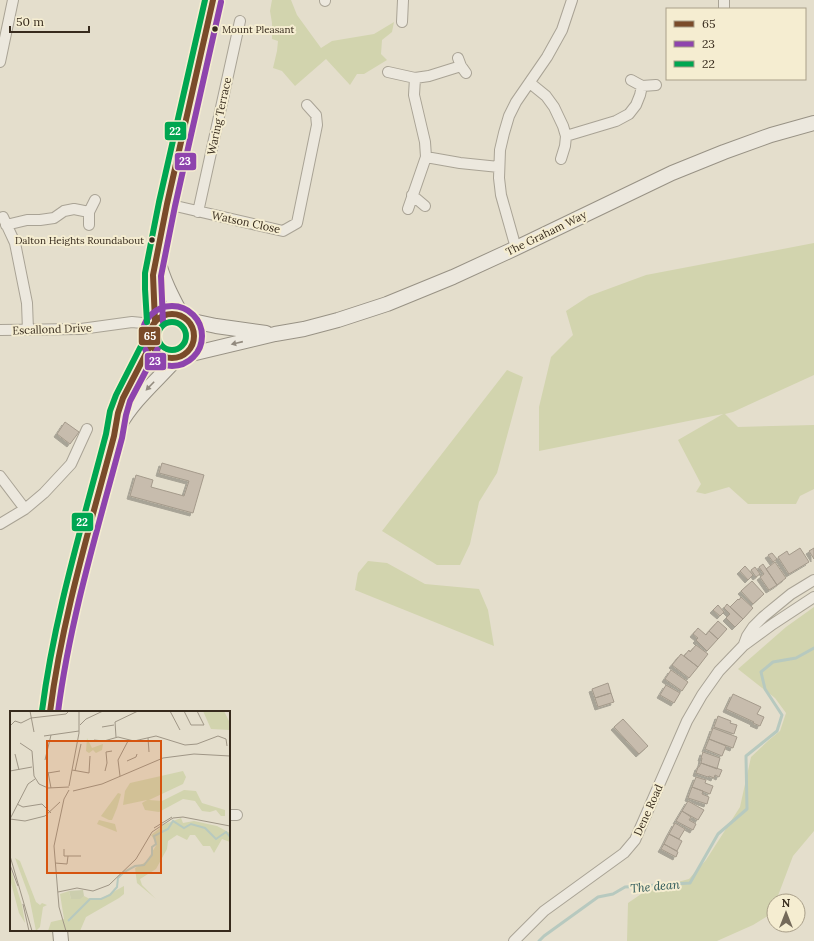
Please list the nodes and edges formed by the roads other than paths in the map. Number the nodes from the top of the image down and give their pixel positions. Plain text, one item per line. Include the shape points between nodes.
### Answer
1 (13, 0) edge
2 (213, 0) edge
3 (403, 0) edge
4 (572, 0) edge
5 (240, 21) dead end
6 (402, 22) dead end
7 (0, 62) edge
8 (462, 66) dead end
9 (388, 72) dead end
10 (415, 78) junction
11 (631, 80) dead end
12 (530, 82) junction
13 (656, 85) dead end
14 (642, 86) junction
15 (307, 105) dead end
16 (814, 123) edge
17 (566, 136) junction
18 (426, 157) junction
19 (561, 159) dead end
20 (499, 167) junction
21 (412, 195) junction
22 (95, 200) dead end
23 (167, 204) junction
24 (425, 206) dead end
25 (408, 209) dead end
26 (89, 212) junction
27 (198, 212) junction
28 (89, 225) dead end
29 (516, 248) junction
30 (158, 257) junction
31 (185, 318) junction
32 (153, 324) junction
33 (0, 330) edge
34 (28, 330) junction
35 (275, 334) junction
36 (151, 344) junction
37 (180, 357) junction
38 (87, 429) dead end
39 (114, 436) junction
40 (0, 476) edge
41 (25, 509) junction
42 (0, 524) edge
43 (814, 580) edge
44 (814, 597) edge
45 (743, 646) junction
46 (50, 711) edge
47 (60, 931) edge
48 (61, 941) edge
49 (514, 941) edge

1 - 7 street
2 - 23 main road
3 - 6 street
4 - 12 street via 562,30
5 - 27 street, Waring Terrace
8 - 10 street
9 - 10 street
10 - 18 street via 414,95
11 - 14 street
12 - 17 street via 554,107
12 - 20 street via 509,116 500,150
13 - 14 street
14 - 17 street via 630,114 616,121
15 - 27 street, Watson Close via 316,115 317,125 297,223 283,231
16 - 29 main road, The Graham Way via 724,152 672,173
17 - 19 street
18 - 20 street
18 - 21 street
20 - 29 street via 501,196
21 - 24 street
21 - 25 street
22 - 26 street
23 - 27 street, Watson Close
23 - 30 main road
26 - 28 street
26 - 34 street via 74,209 64,211 54,218 5,221 15,243 22,273 28,303
29 - 35 main road, The Graham Way via 387,304 338,320
30 - 31 main road via 161,274 171,297
30 - 32 main road via 153,275
31 - 32 main road via 167,314
31 - 35 main road, The Graham Way via 216,326
31 - 37 main road via 193,327 195,336 193,345
32 - 34 street, Escallond Drive via 132,322 81,329
32 - 36 main road
33 - 34 street, Escallond Drive
35 -> 37 main road, The Graham Way
36 - 37 main road via 162,356
36 - 39 main road via 123,398
37 -> 39 main road via 137,401 124,417
38 - 41 street via 71,464
39 - 46 main road via 74,590 54,680
40 - 41 street
41 - 42 street
43 - 45 street, Dene Road via 791,594 763,617 753,627
44 - 45 street, Dene Road
45 - 49 street, Dene Road via 718,671 687,721 635,840 624,853 544,912
47 - 48 main road

